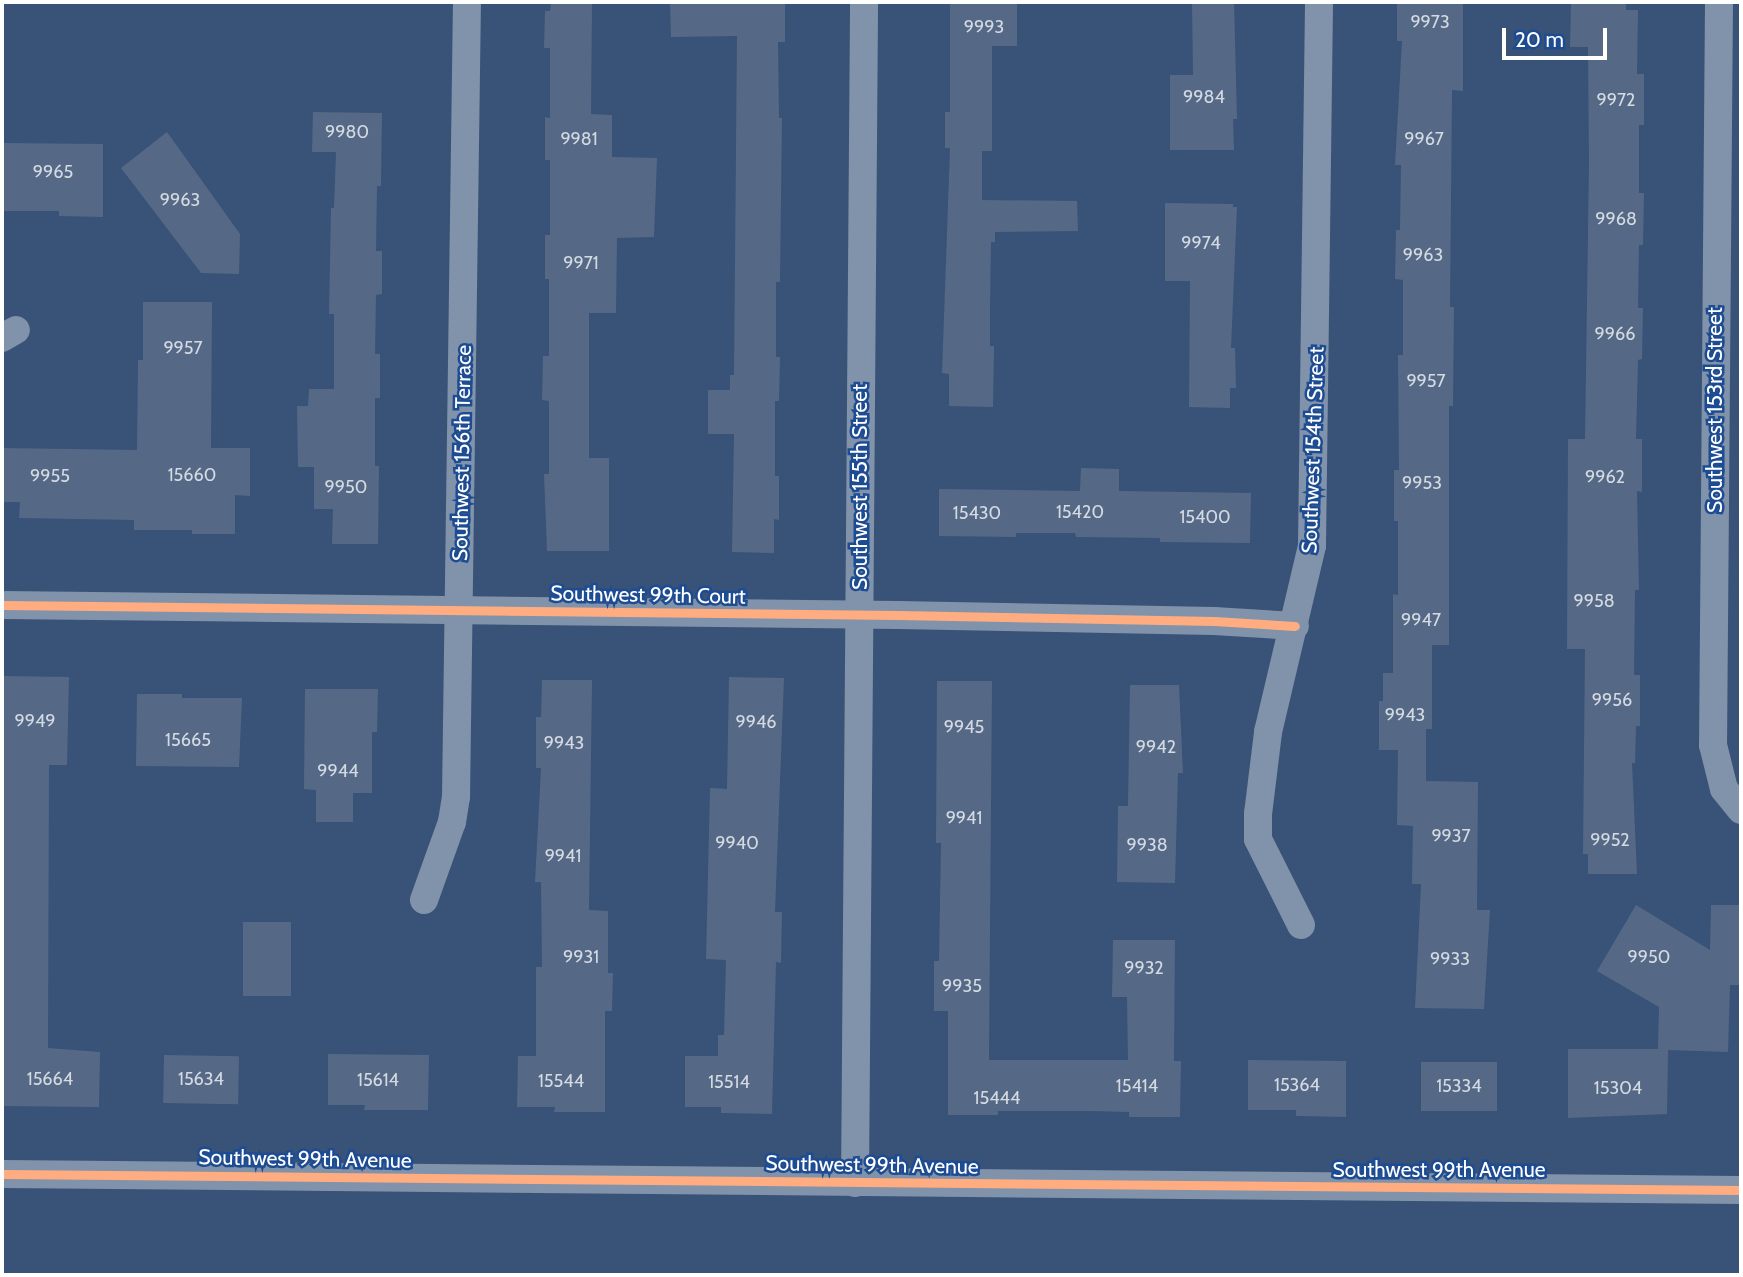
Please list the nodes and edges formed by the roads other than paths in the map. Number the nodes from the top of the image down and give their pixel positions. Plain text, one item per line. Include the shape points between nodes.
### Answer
1 (467, 2) edge
2 (864, 2) edge
3 (1319, 2) edge
4 (1719, 2) edge
5 (2, 605) edge
6 (461, 610) junction
7 (859, 614) junction
8 (1295, 626) junction
9 (1741, 810) edge
10 (424, 900) dead end
11 (1301, 925) dead end
12 (2, 1174) edge
13 (855, 1183) junction
14 (1741, 1189) edge

1 - 6 street, Southwest 156th Terrace
2 - 7 street, Southwest 155th Street
3 - 8 street, Southwest 154th Street via 1315,507 1311,556
4 - 9 street, Southwest 153rd Street via 1713,745 1724,789
5 - 6 street, Southwest 99th Court
6 - 7 street, Southwest 99th Court
6 - 10 street, Southwest 156th Terrace via 456,797 452,822
7 - 8 street, Southwest 99th Court
7 - 13 street, Southwest 155th Street
8 - 11 street, Southwest 154th Street via 1268,732 1259,786 1258,839
12 - 13 street, Southwest 99th Avenue
13 - 14 street, Southwest 99th Avenue

